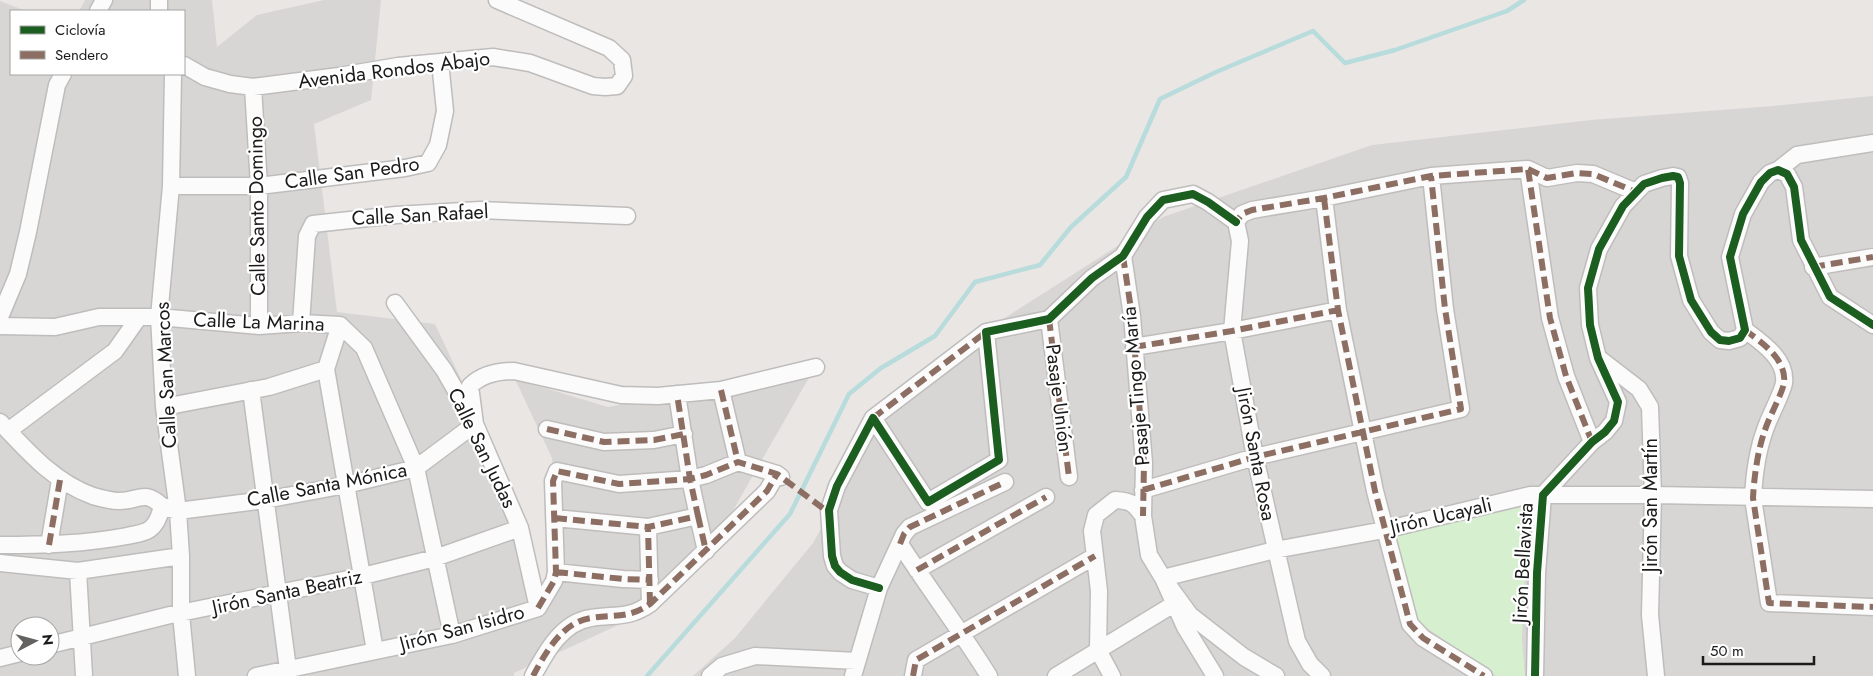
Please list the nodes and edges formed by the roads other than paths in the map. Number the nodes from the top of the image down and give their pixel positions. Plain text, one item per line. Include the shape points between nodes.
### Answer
1 (497, 0) edge
2 (440, 62) junction
3 (185, 66) edge
4 (62, 75) edge
5 (173, 75) edge
6 (253, 87) junction
7 (1873, 143) edge
8 (1528, 169) junction
9 (1778, 170) junction
10 (1431, 176) junction
11 (171, 186) junction
12 (259, 186) junction
13 (1636, 192) junction
14 (1324, 198) junction
15 (627, 216) dead end
16 (1236, 222) junction
17 (1123, 256) junction
18 (1873, 257) edge
19 (1813, 267) junction
20 (395, 304) dead end
21 (1338, 310) junction
22 (159, 316) junction
23 (0, 317) edge
24 (139, 317) junction
25 (1049, 319) junction
26 (302, 323) junction
27 (340, 325) junction
28 (1873, 325) edge
29 (0, 326) edge
30 (259, 326) junction
31 (1744, 330) junction
32 (1232, 331) junction
33 (986, 332) junction
34 (1134, 347) junction
35 (1598, 358) junction
36 (816, 367) dead end
37 (326, 369) junction
38 (251, 390) junction
39 (721, 390) junction
40 (677, 394) junction
41 (164, 407) junction
42 (873, 418) junction
43 (475, 424) junction
44 (4, 426) edge
45 (547, 429) dead end
46 (1364, 431) junction
47 (684, 434) junction
48 (1592, 442) junction
49 (1255, 457) junction
50 (738, 462) junction
51 (416, 468) junction
52 (690, 478) junction
53 (1069, 478) dead end
54 (60, 480) junction
55 (1005, 482) dead end
56 (346, 484) junction
57 (1143, 490) junction
58 (1542, 495) junction
59 (1653, 495) junction
60 (1046, 497) dead end
61 (1753, 498) junction
62 (1873, 499) edge
63 (265, 500) junction
64 (162, 506) junction
65 (178, 511) junction
66 (698, 516) junction
67 (1143, 516) junction
68 (555, 518) junction
69 (648, 527) junction
70 (520, 528) junction
71 (1384, 530) junction
72 (900, 544) junction
73 (0, 545) edge
74 (49, 545) junction
75 (1275, 550) junction
76 (706, 551) junction
77 (181, 556) junction
78 (1095, 556) junction
79 (435, 558) junction
80 (0, 563) edge
81 (917, 570) junction
82 (78, 571) junction
83 (556, 572) junction
84 (363, 576) junction
85 (1163, 578) junction
86 (650, 580) junction
87 (879, 588) junction
88 (278, 594) junction
89 (650, 604) junction
90 (1174, 604) junction
91 (1873, 607) edge
92 (538, 608) junction
93 (181, 614) junction
94 (963, 634) junction
95 (452, 635) junction
96 (82, 636) junction
97 (60, 642) edge
98 (1098, 650) junction
99 (375, 651) junction
100 (855, 668) edge
101 (288, 669) junction
102 (84, 676) edge
103 (187, 676) edge
104 (256, 676) edge
105 (533, 676) edge
106 (710, 676) edge
107 (913, 676) edge
108 (989, 676) edge
109 (1056, 676) edge
110 (1112, 676) edge
111 (1215, 676) edge
112 (1276, 676) edge
113 (1322, 676) edge
114 (1484, 676) edge
115 (1535, 676) edge
116 (1656, 676) edge

1 - 2 street, Avenida Rondos Abajo via 609,48 622,60 624,76 617,86 605,88 530,62 493,56
2 - 6 street, Avenida Rondos Abajo
2 - 12 street, Calle San Pedro via 445,111 438,145 428,163
3 - 6 street, Avenida Rondos Abajo via 205,77
4 - 23 street via 57,85 18,274
5 - 11 street, Calle San Marcos
6 - 12 street, Calle Santo Domingo
7 - 9 street via 1797,155
8 - 10 street
8 - 13 street via 1547,178 1593,174
8 - 48 street via 1550,318 1566,376
9 - 19 street via 1788,174 1794,187 1801,240
9 - 31 street via 1770,172 1761,182 1744,214 1730,256
10 - 14 street
10 - 46 street via 1445,309 1461,409
11 - 12 street, Calle San Pedro
11 - 22 street, Calle San Marcos
12 - 30 street, Calle Santo Domingo
13 - 31 street, Jirón Bellavista via 1644,184 1662,178 1678,178 1679,256 1692,300 1711,332 1720,340 1740,338
13 - 35 street, Jirón Bellavista via 1623,206 1599,249 1588,288 1590,325
14 - 16 street via 1252,210 1242,214
14 - 21 street
15 - 26 street, Calle San Rafael via 480,210 313,224 307,236
16 - 17 street via 1193,194 1163,200 1147,217
16 - 32 street, Jirón Santa Rosa via 1240,241
17 - 25 street via 1092,278
17 - 34 street, Pasaje Tingo María
18 - 19 street
19 - 28 street via 1830,297
20 - 43 street, Calle San Judas via 444,370
21 - 32 street
21 - 46 street
22 - 24 street, Calle La Marina
22 - 30 street, Calle La Marina
22 - 41 street, Calle San Marcos
24 - 29 street, Calle La Marina via 99,317 55,326
24 - 44 street via 115,351
25 - 33 street
25 - 53 street, Pasaje Unión
26 - 27 street, Calle La Marina
26 - 30 street, Calle La Marina
27 - 37 street
27 - 51 street via 364,348
31 - 61 street via 1774,355 1784,383 1764,431
32 - 34 street
32 - 49 street, Jirón Santa Rosa
33 - 42 street
33 - 42 street via 999,460 928,502
34 - 57 street, Pasaje Tingo María via 1144,463
35 - 48 street, Jirón Bellavista via 1618,402 1614,421
35 - 59 street, Jirón San Martín via 1639,389 1650,407
36 - 39 street
37 - 38 street
37 - 56 street
38 - 41 street
38 - 63 street
39 - 40 street
39 - 50 street
40 - 43 street via 621,395 514,371 497,371 470,386
40 - 47 street
41 - 65 street, Calle San Marcos
42 - 87 street via 829,510 835,566 852,580
43 - 51 street, Calle Santa Mónica
43 - 70 street, Calle San Judas
44 - 54 street
45 - 47 street via 604,442 654,440
46 - 49 street
46 - 71 street
47 - 52 street
48 - 58 street, Jirón Bellavista
49 - 57 street
49 - 75 street, Jirón Santa Rosa
50 - 52 street, Jirón San Isidro
50 - 76 street via 779,476
51 - 56 street, Calle Santa Mónica
51 - 79 street
52 - 66 street
52 - 68 street, Jirón San Isidro via 619,484 558,471 553,481
54 - 64 street via 93,496 119,501 152,498
54 - 74 street
55 - 72 street via 910,527
56 - 63 street, Calle Santa Mónica
56 - 84 street
57 - 67 street, Pasaje Tingo María
58 - 59 street, Jirón Ucayali
58 - 71 street, Jirón Ucayali via 1511,499
58 - 115 street, Jirón Bellavista
59 - 61 street, Jirón Ucayali
59 - 116 street, Jirón San Martín via 1650,615
60 - 81 street
61 - 62 street, Jirón Ucayali
61 - 91 street via 1769,603
63 - 65 street, Calle Santa Mónica
63 - 88 street
64 - 65 street, Calle Santa Mónica
64 - 74 street via 160,516 144,532
65 - 77 street, Calle San Marcos
66 - 69 street
66 - 76 street
67 - 78 street via 1136,505 1126,501 1115,500 1105,507 1096,515 1092,531
67 - 85 street via 1149,555
68 - 69 street
68 - 83 street, Jirón San Isidro
69 - 86 street
70 - 79 street, Jirón Santa Beatriz
70 - 92 street, Calle San Judas
71 - 75 street, Jirón Ucayali
71 - 114 street via 1410,624 1424,638
72 - 81 street
72 - 87 street
73 - 74 street
75 - 85 street, Jirón Ucayali
75 - 113 street, Jirón Santa Rosa via 1297,641 1310,664
76 - 89 street
77 - 82 street
77 - 93 street, Calle San Marcos
78 - 94 street
78 - 98 street via 1099,591
79 - 84 street, Jirón Santa Beatriz
79 - 95 street
80 - 82 street
81 - 94 street
82 - 96 street
83 - 86 street
83 - 92 street, Jirón San Isidro
84 - 88 street, Jirón Santa Beatriz
84 - 99 street
85 - 90 street
85 - 112 street via 1190,615 1244,657
86 - 89 street
87 - 100 street
88 - 93 street, Jirón Santa Beatriz
88 - 101 street
89 - 105 street via 638,612 577,622 561,632
90 - 98 street
90 - 111 street
92 - 95 street, Jirón San Isidro
93 - 96 street, Jirón Santa Beatriz
93 - 103 street, Calle San Marcos
94 - 107 street via 916,660
94 - 108 street
95 - 99 street, Jirón San Isidro
96 - 97 street, Jirón Santa Beatriz
96 - 102 street
98 - 109 street
98 - 110 street
99 - 101 street, Jirón San Isidro
100 - 106 street via 755,656 722,666
101 - 104 street, Jirón San Isidro

